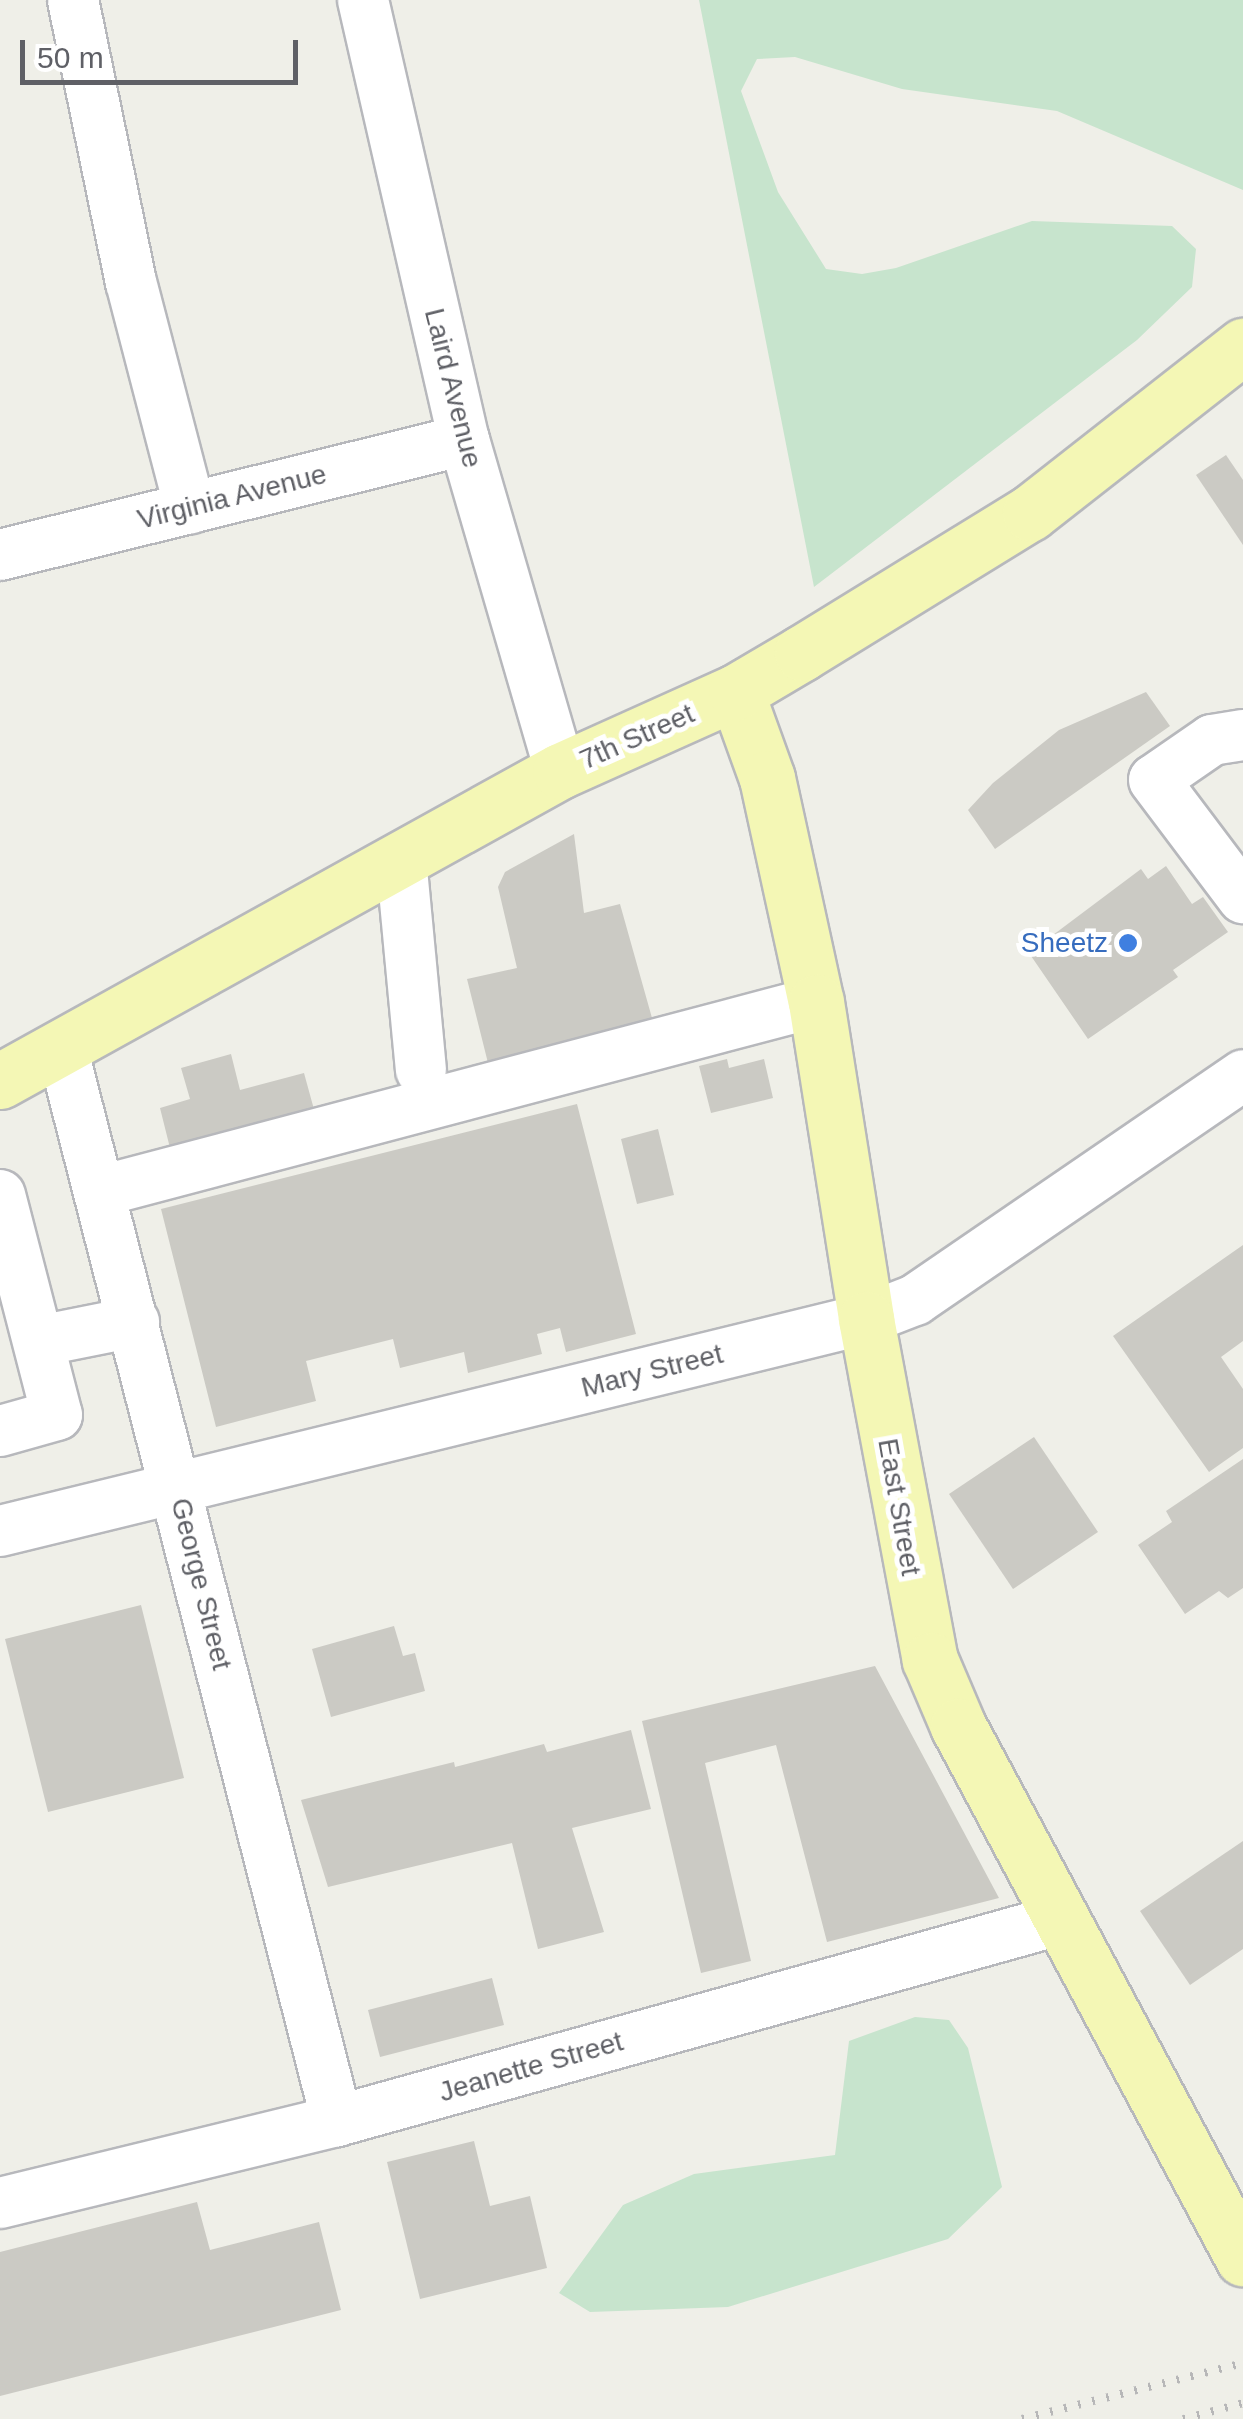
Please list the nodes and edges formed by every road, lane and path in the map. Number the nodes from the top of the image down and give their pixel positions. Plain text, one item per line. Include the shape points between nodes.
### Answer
1 (73, 0) edge
2 (363, 0) edge
3 (1238, 363) edge
4 (464, 440) junction
5 (190, 508) junction
6 (0, 555) edge
7 (736, 692) junction
8 (1243, 735) edge
9 (560, 772) junction
10 (401, 859) junction
11 (1243, 898) edge
12 (816, 1002) junction
13 (62, 1048) junction
14 (421, 1070) dead end
15 (1243, 1075) edge
16 (0, 1081) edge
17 (101, 1191) junction
18 (6, 1214) edge
19 (866, 1319) junction
20 (134, 1322) junction
21 (39, 1341) junction
22 (0, 1404) edge
23 (0, 1431) edge
24 (176, 1486) junction
25 (0, 1531) edge
26 (1060, 1920) junction
27 (336, 2120) junction
28 (0, 2203) edge
29 (1243, 2258) edge

1 - 5 street via 131,282
2 - 4 street, Laird Avenue
3 - 7 main road, 7th Street via 1030,512
4 - 5 street, Virginia Avenue
4 - 9 street, Laird Avenue
5 - 6 street, Virginia Avenue
7 - 9 main road, 7th Street
7 - 12 main road, East Street via 767,778
8 - 11 street via 1212,740 1154,780
9 - 10 main road, 7th Street
10 - 13 main road, 7th Street
10 - 14 street
12 - 17 street
12 - 19 main road, East Street
13 - 16 main road, 7th Street
13 - 17 street, George Street
15 - 19 street, Mary Street via 916,1300
17 - 20 street, George Street
18 - 21 street
18 - 22 street via 0,1245 28,1370 26,1390
19 - 24 street, Mary Street
19 - 26 main road, East Street via 930,1660
20 - 21 street
20 - 24 street, George Street
21 - 23 street via 57,1414
24 - 25 street, Mary Street
24 - 27 street, George Street
26 - 27 street, Jeanette Street
26 - 29 main road, East Street
27 - 28 street, Jeanette Street

